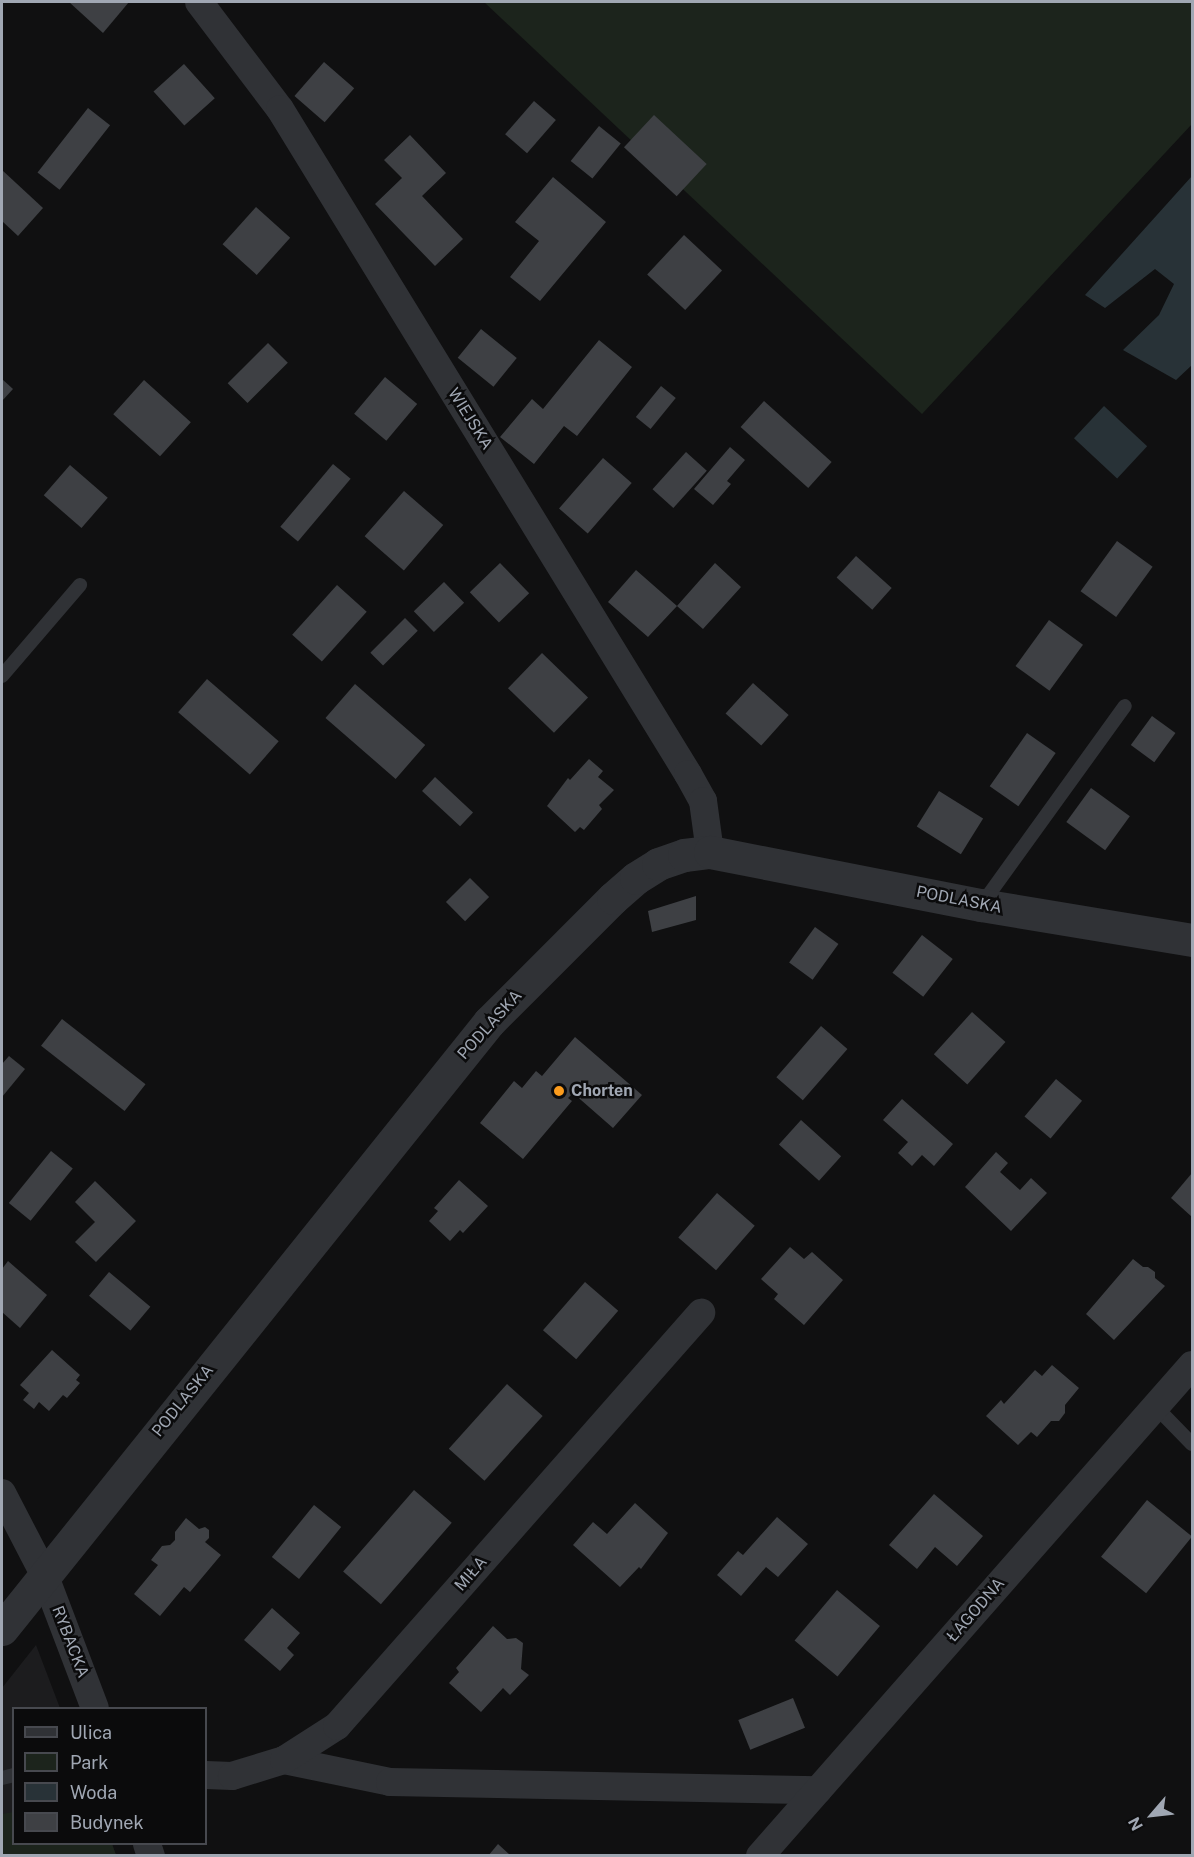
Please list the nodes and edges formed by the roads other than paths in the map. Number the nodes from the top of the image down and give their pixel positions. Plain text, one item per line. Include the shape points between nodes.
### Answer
1 (199, 2) edge
2 (80, 585) dead end
3 (2, 676) edge
4 (1125, 706) dead end
5 (710, 852) junction
6 (981, 905) junction
7 (1192, 940) edge
8 (701, 1313) dead end
9 (1192, 1365) edge
10 (1155, 1406) junction
11 (1192, 1444) edge
12 (2, 1493) edge
13 (44, 1574) junction
14 (2, 1629) edge
15 (95, 1707) edge
16 (284, 1760) junction
17 (207, 1775) edge
18 (818, 1790) junction
19 (760, 1856) edge

1 - 5 street, WIEJSKA via 280,109 688,774 703,801
2 - 3 lane
4 - 6 lane
5 - 6 street, PODLASKA
5 - 13 street, PODLASKA via 658,864 636,878 489,1022
6 - 7 street, PODLASKA
8 - 16 street, MIŁA via 337,1726
9 - 10 street, ŁAGODNA
10 - 11 lane
10 - 18 street, ŁAGODNA
12 - 13 street, RYBACKA
13 - 14 street, PODLASKA
13 - 15 street, RYBACKA
16 - 17 street, MIŁA via 232,1776
16 - 18 street via 390,1782
18 - 19 street, ŁAGODNA

